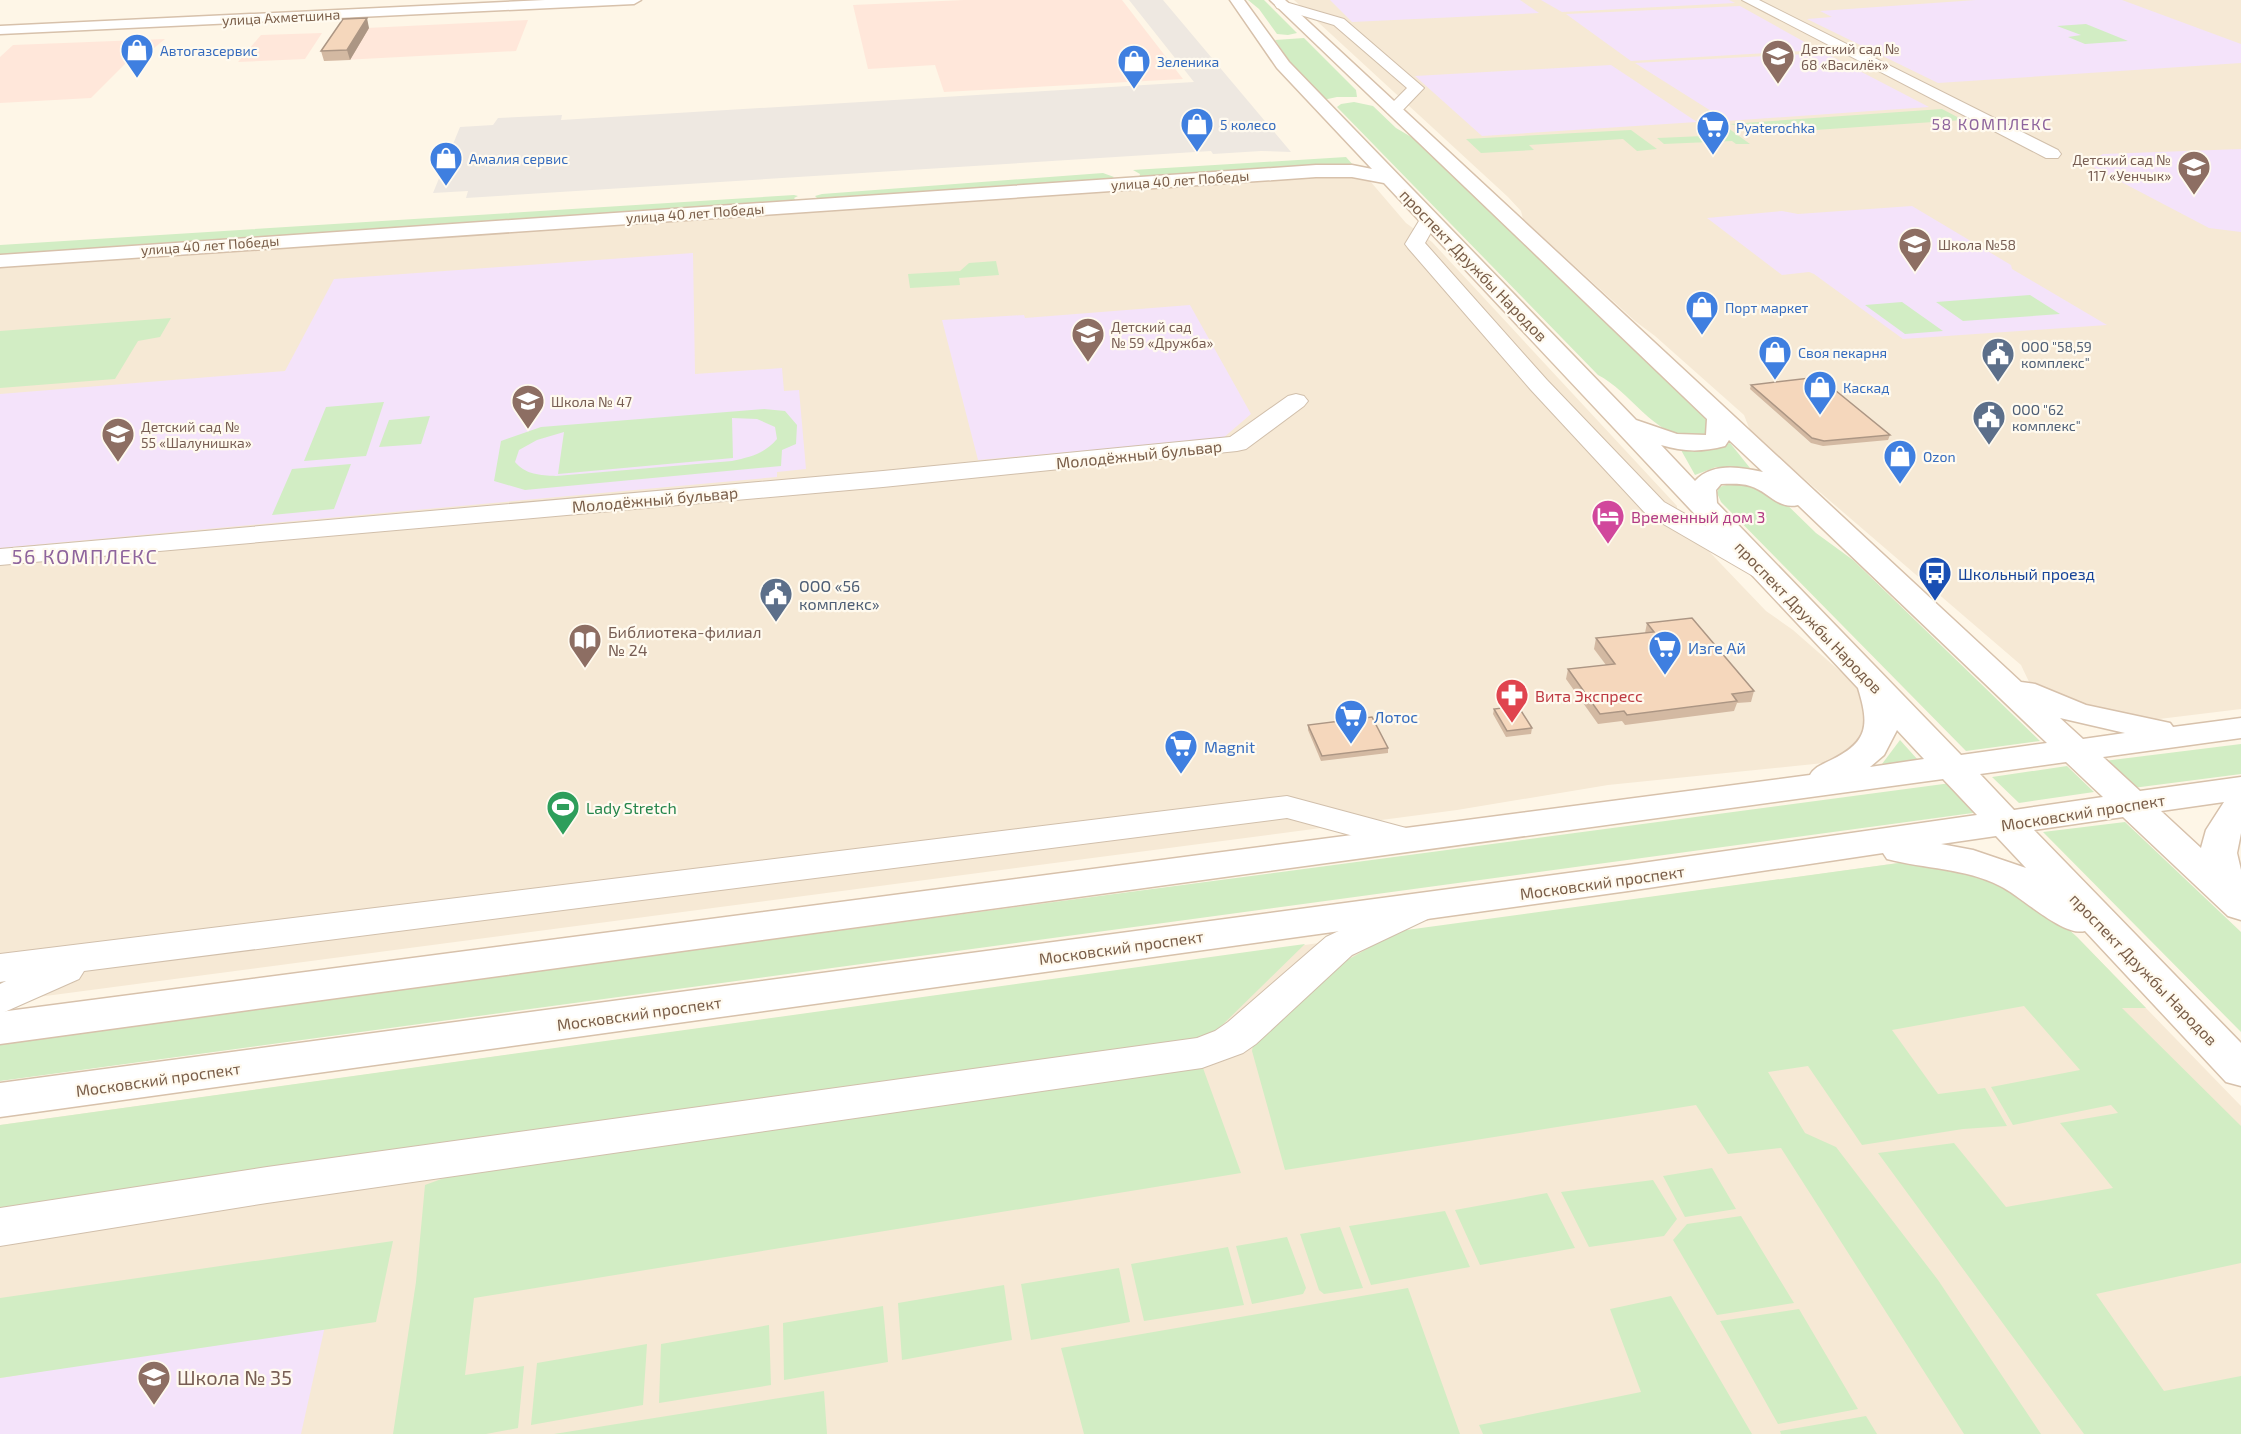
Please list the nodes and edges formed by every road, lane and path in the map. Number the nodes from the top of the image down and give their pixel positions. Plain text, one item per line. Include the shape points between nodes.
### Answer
1 (634, 0) edge
2 (1237, 0) edge
3 (1749, 0) edge
4 (1279, 2) edge
5 (0, 30) edge
6 (1260, 31) junction
7 (1294, 34) junction
8 (1359, 99) dead end
9 (1394, 110) junction
10 (1359, 146) junction
11 (2052, 154) dead end
12 (1101, 178) junction
13 (1390, 178) junction
14 (827, 196) junction
15 (1429, 220) junction
16 (246, 225) dead end
17 (0, 261) edge
18 (1296, 401) dead end
19 (1720, 417) junction
20 (1625, 425) junction
21 (1704, 507) junction
22 (1865, 552) junction
23 (0, 557) edge
24 (1763, 570) junction
25 (1992, 672) junction
26 (1873, 685) junction
27 (2241, 728) edge
28 (2183, 735) junction
29 (2074, 750) junction
30 (1951, 767) junction
31 (1803, 787) junction
32 (2241, 788) edge
33 (2132, 805) junction
34 (2241, 805) edge
35 (2006, 824) junction
36 (1408, 840) junction
37 (1857, 846) junction
38 (2241, 897) edge
39 (1422, 906) junction
40 (2241, 907) edge
41 (2123, 947) junction
42 (91, 957) junction
43 (0, 968) edge
44 (0, 1000) edge
45 (0, 1028) edge
46 (2241, 1070) edge
47 (0, 1101) edge
48 (0, 1227) edge

1 - 5 main road, улица Ахметшина
2 - 6 main road, проспект Дружбы Народов
3 - 11 street
4 - 7 main road
4 - 9 street via 1344,25 1416,88
6 - 7 main road
6 - 10 main road, проспект Дружбы Народов via 1282,65 1332,105
7 - 9 main road
8 - 9 main road
9 - 19 main road
10 - 12 main road, улица 40 лет Победы via 1328,155
10 - 13 main road, проспект Дружбы Народов
12 - 13 main road, улица 40 лет Победы via 1333,170
12 - 14 main road, улица 40 лет Победы
13 - 15 main road, проспект Дружбы Народов
14 - 16 main road, улица 40 лет Победы
14 - 17 main road, улица 40 лет Победы
15 - 20 main road, проспект Дружбы Народов
15 - 24 street via 1415,244 1539,385 1655,508
18 - 23 street, Молодёжный бульвар via 1237,444
19 - 20 main road via 1716,441 1702,446
19 - 22 main road
20 - 21 main road, проспект Дружбы Народов
21 - 22 main road via 1702,489 1713,477 1740,475 1771,484 1825,528
21 - 24 main road, проспект Дружбы Народов
22 - 25 main road
24 - 26 main road, проспект Дружбы Народов
25 - 28 main road via 2036,697 2077,713
25 - 29 main road
26 - 30 main road, проспект Дружбы Народов
26 - 31 main road via 1882,717 1880,733 1868,753
27 - 28 main road
28 - 29 main road
29 - 30 main road
29 - 33 main road
30 - 31 main road
30 - 35 main road, проспект Дружбы Народов
31 - 36 main road
32 - 33 main road, Московский проспект
33 - 35 main road, Московский проспект
33 - 40 main road
34 - 38 main road via 2232,814 2218,858
35 - 37 main road, Московский проспект
35 - 41 main road, проспект Дружбы Народов
36 - 42 street via 1287,807
36 - 45 main road
37 - 39 main road, Московский проспект
37 - 41 main road via 1960,860 2013,877
39 - 47 main road, Московский проспект
39 - 48 street via 1339,946 1242,1033 1202,1053 267,1185
41 - 46 main road, проспект Дружбы Народов
42 - 43 street
42 - 44 street

